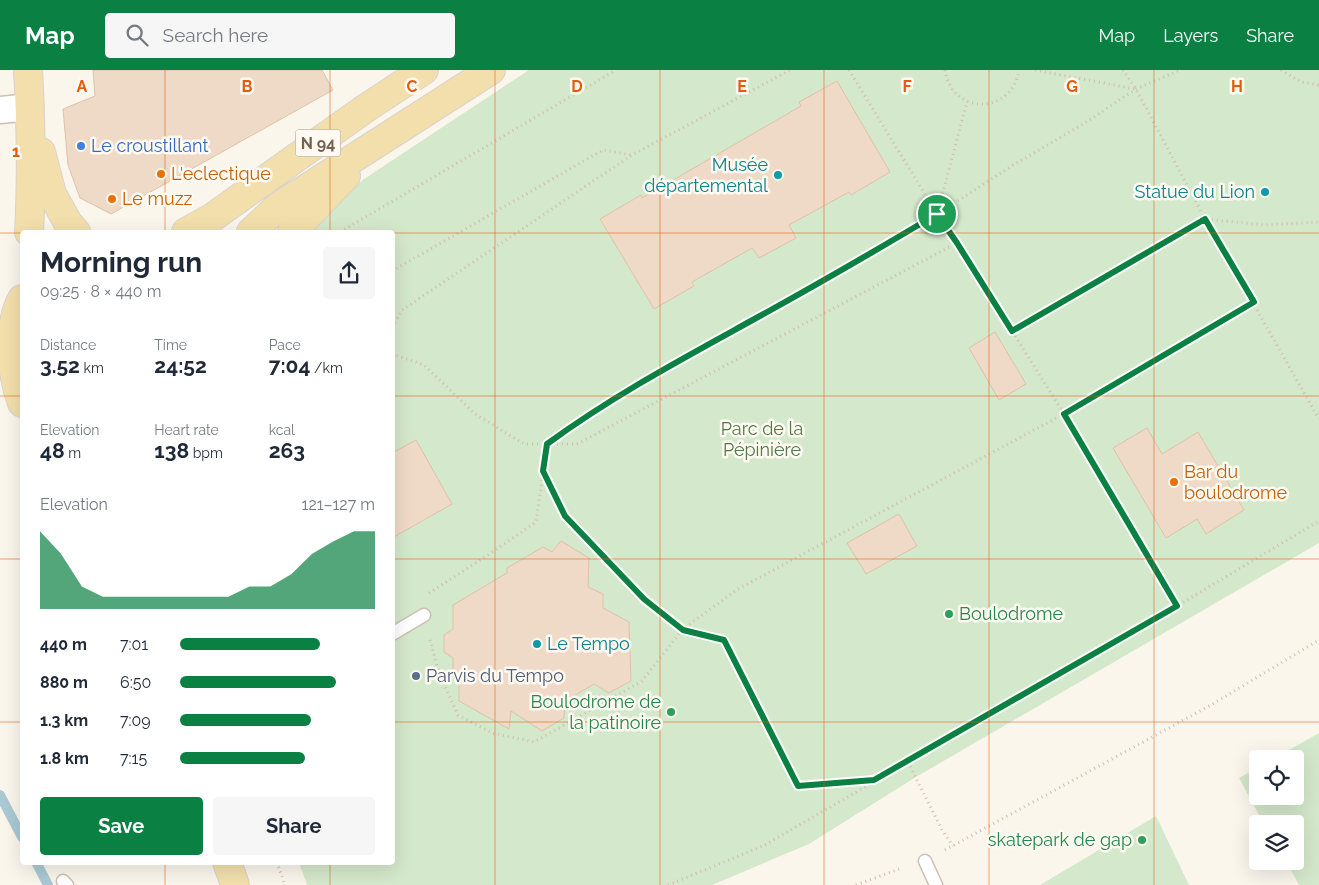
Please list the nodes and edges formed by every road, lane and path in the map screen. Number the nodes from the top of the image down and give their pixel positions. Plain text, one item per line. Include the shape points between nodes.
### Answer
1 (28, 70) edge
2 (424, 70) edge
3 (490, 70) edge
4 (616, 70) edge
5 (790, 70) edge
6 (849, 70) edge
7 (945, 70) edge
8 (1019, 70) edge
9 (1035, 70) edge
10 (1123, 70) edge
11 (1180, 70) edge
12 (1281, 70) edge
13 (1319, 86) edge
14 (1136, 90) junction
15 (967, 102) junction
16 (30, 107) junction
17 (0, 110) edge
18 (384, 138) junction
19 (632, 155) junction
20 (937, 214) junction
21 (1205, 219) junction
22 (1319, 222) edge
23 (29, 230) edge
24 (74, 230) edge
25 (190, 230) edge
26 (254, 230) edge
27 (294, 230) edge
28 (343, 230) edge
29 (957, 243) junction
30 (395, 269) edge
31 (1254, 302) junction
32 (14, 304) edge
33 (395, 322) edge
34 (1012, 331) junction
35 (395, 355) edge
36 (13, 387) edge
37 (1064, 414) junction
38 (1319, 419) edge
39 (547, 444) junction
40 (543, 471) junction
41 (1319, 521) edge
42 (1177, 606) junction
43 (424, 615) junction
44 (683, 630) junction
45 (395, 632) edge
46 (1319, 640) edge
47 (908, 762) junction
48 (874, 780) junction
49 (953, 846) junction
50 (925, 861) junction
51 (228, 865) edge
52 (279, 865) edge
53 (236, 885) edge
54 (285, 885) edge
55 (668, 885) edge
56 (856, 885) edge
57 (936, 885) edge

1 - 16 main road
2 - 25 main road, N 94
3 - 18 main road, N 94
4 - 28 path
5 - 19 path
6 - 20 path
7 - 15 path via 950,88
8 - 15 path via 1012,90 1003,98 979,105
9 - 14 path
10 - 14 path
11 - 14 path
12 - 13 path via 1301,82
14 - 20 path
14 - 21 path
15 - 20 path
16 - 17 street
16 - 23 main road
16 - 24 main road via 52,194
18 - 26 main road, N 94 via 279,206
18 - 27 main road
19 - 30 path via 603,150
19 - 33 path via 402,310
20 - 29 path
20 - 39 path via 585,416
21 - 22 path via 1265,225
21 - 31 path
21 - 34 path
29 - 34 path
29 - 39 path via 576,444
31 - 37 path
31 - 38 path
32 - 36 main road
34 - 37 path
35 - 39 path via 424,364 475,414 524,444
37 - 42 path
37 - 44 path via 738,589
39 - 40 path
40 - 43 path via 536,522 420,599
40 - 44 path via 565,516 644,599
41 - 42 path
42 - 47 path
43 - 44 path via 440,676 458,715 492,733 534,742 642,681
43 - 45 lane
44 - 48 path via 724,640 798,786
46 - 49 path via 1211,705
47 - 48 path
47 - 49 path
48 - 55 path via 763,846
49 - 50 path
50 - 56 path
50 - 57 lane
51 - 53 main road
52 - 54 path

